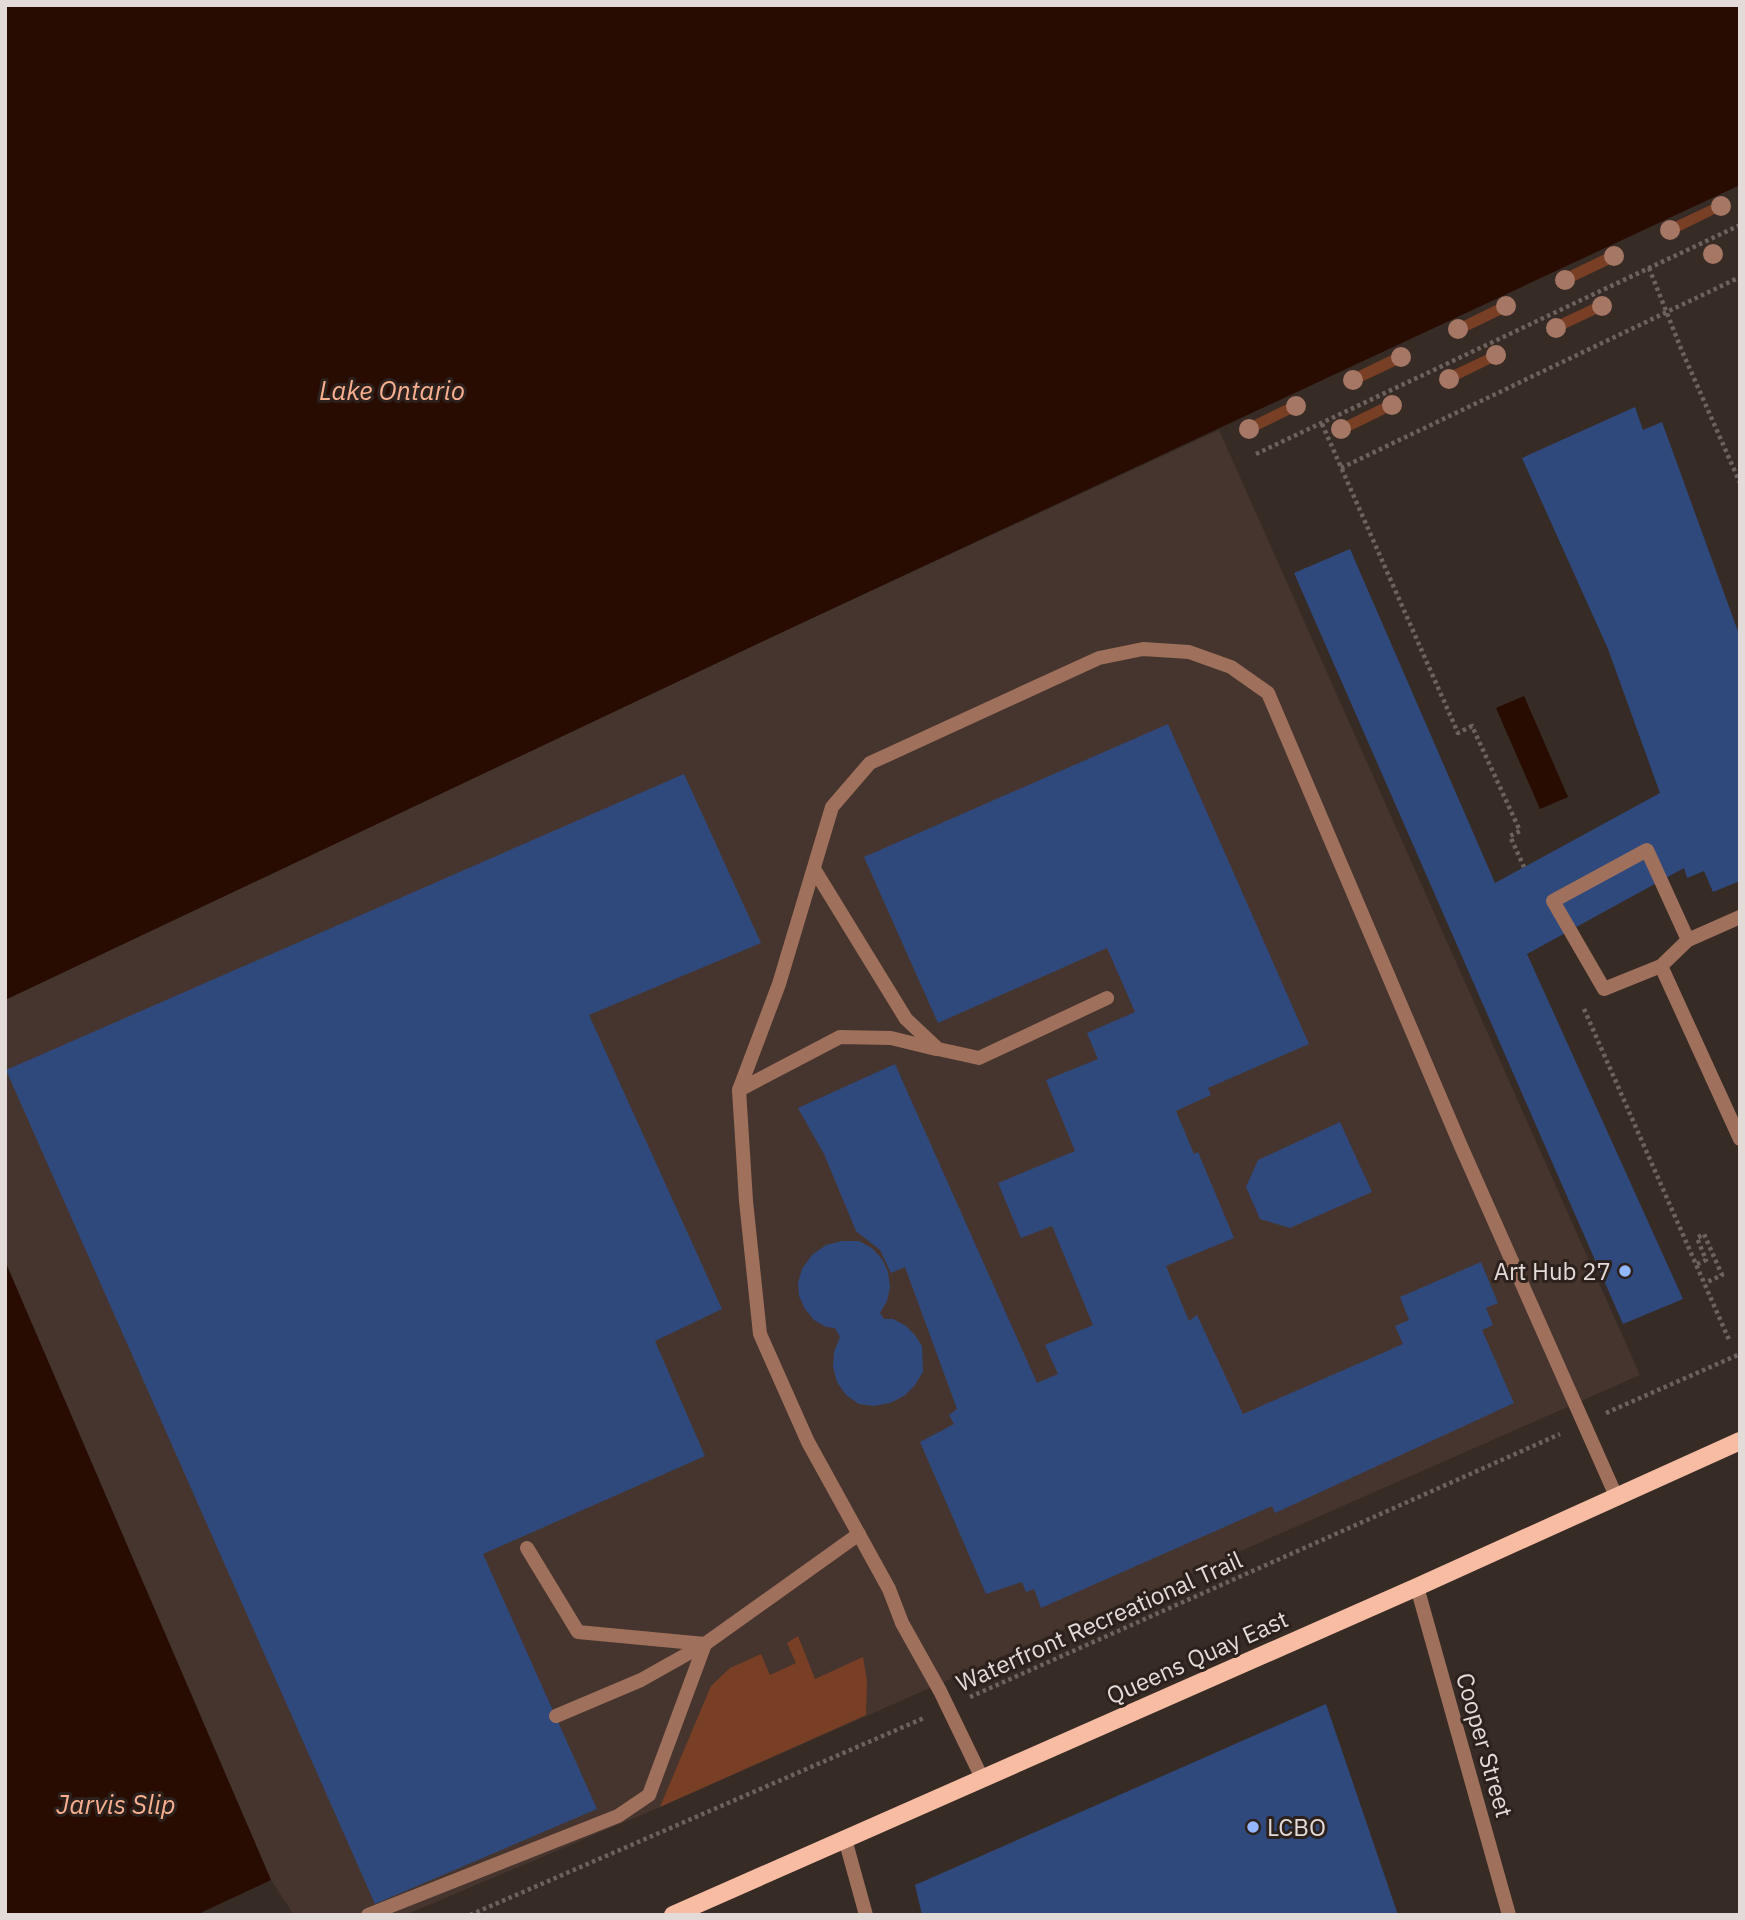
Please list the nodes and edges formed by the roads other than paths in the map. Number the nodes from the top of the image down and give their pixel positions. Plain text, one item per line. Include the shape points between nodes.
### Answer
1 (814, 869) junction
2 (1740, 917) edge
3 (1688, 940) junction
4 (1661, 966) junction
5 (1107, 998) dead end
6 (938, 1049) junction
7 (740, 1090) junction
8 (1740, 1139) edge
9 (1740, 1441) edge
10 (1616, 1496) junction
11 (859, 1534) junction
12 (527, 1548) dead end
13 (1417, 1587) junction
14 (705, 1644) junction
15 (556, 1716) dead end
16 (982, 1778) junction
17 (845, 1839) junction
18 (368, 1915) edge
19 (673, 1915) edge
20 (866, 1915) edge
21 (1509, 1915) edge

1 - 6 street via 906,1019
1 - 7 street
1 - 10 street via 832,807 870,763 1099,657 1143,649 1189,652 1231,667 1268,693
2 - 3 street
3 - 4 street
3 - 4 street via 1647,850 1553,901 1604,989
4 - 8 street
5 - 6 street via 979,1058
6 - 7 street via 891,1038 839,1037
7 - 11 street via 760,1334 808,1442
9 - 10 main road, Queens Quay East
10 - 13 main road, Queens Quay East
11 - 14 street
11 - 16 street
12 - 14 street via 579,1632
13 - 16 main road, Queens Quay East
13 - 21 street, Cooper Street
14 - 15 street
14 - 18 street via 649,1796 618,1816
16 - 17 main road, Queens Quay East
17 - 19 main road, Queens Quay East
17 - 20 street

